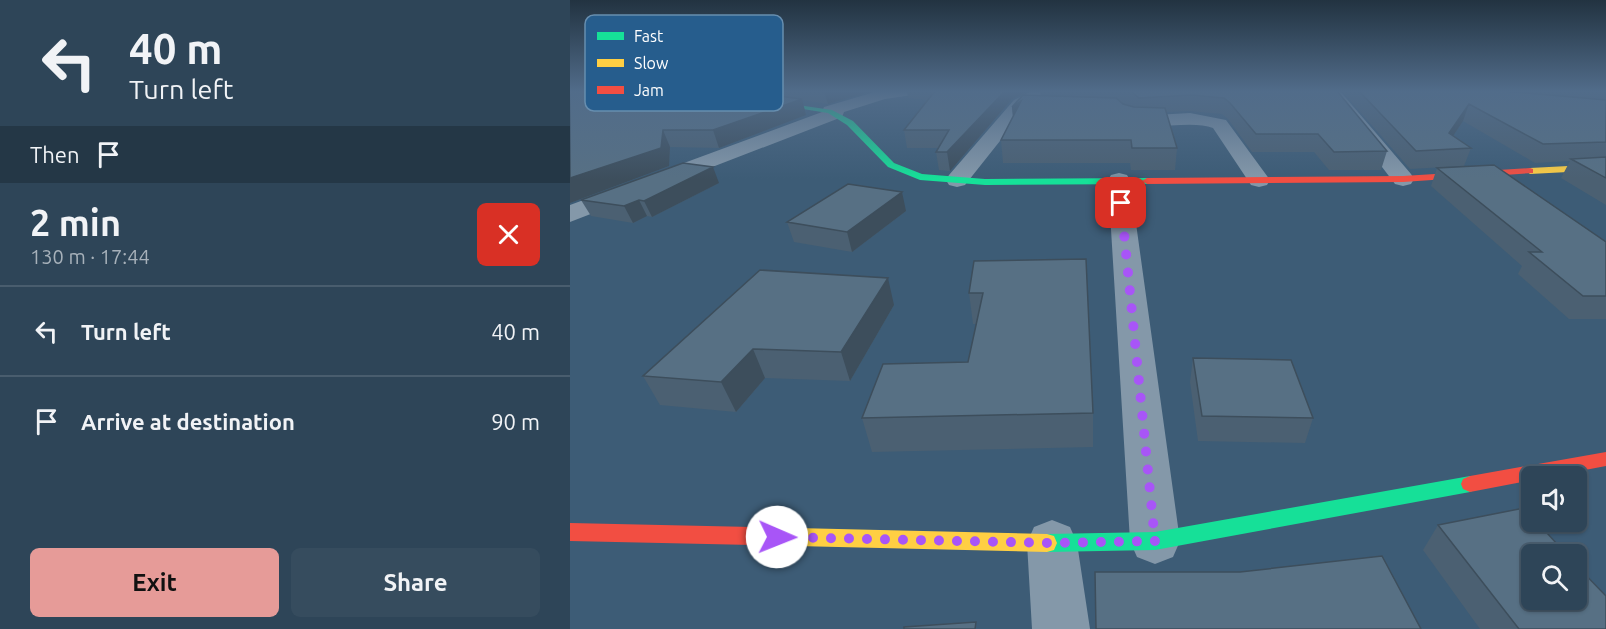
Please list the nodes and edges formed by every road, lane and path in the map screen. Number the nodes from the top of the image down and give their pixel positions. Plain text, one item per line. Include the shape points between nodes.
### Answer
1 (811, 120) edge
2 (848, 120) edge
3 (1006, 120) edge
4 (1133, 120) edge
5 (1155, 120) edge
6 (1205, 120) edge
7 (1356, 120) edge
8 (1606, 167) edge
9 (1493, 174) junction
10 (1403, 179) junction
11 (957, 180) junction
12 (1119, 180) junction
13 (1259, 180) junction
14 (1521, 193) edge
15 (570, 214) edge
16 (1606, 459) edge
17 (570, 532) edge
18 (1155, 541) junction
19 (1052, 543) junction
20 (1061, 629) edge

1 - 15 street
2 - 11 street via 901,171
3 - 11 street
4 - 5 street
6 - 13 street via 1220,124
7 - 10 street
8 - 9 street
9 - 10 street
9 - 14 street
10 - 13 street
11 - 12 street
12 - 13 street
12 - 18 street
16 - 18 street
17 - 19 street
18 - 19 street
19 - 20 street

